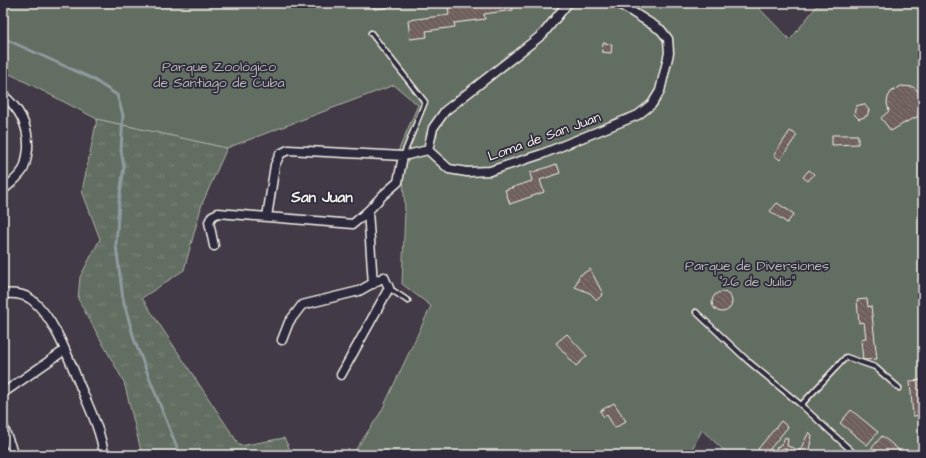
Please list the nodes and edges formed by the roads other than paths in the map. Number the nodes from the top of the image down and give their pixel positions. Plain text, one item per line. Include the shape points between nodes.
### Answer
1 (568, 3) edge
2 (618, 3) edge
3 (371, 33) dead end
4 (3, 95) edge
5 (428, 150) junction
6 (403, 156) junction
7 (3, 190) edge
8 (368, 211) junction
9 (267, 217) junction
10 (214, 246) dead end
11 (373, 284) junction
12 (389, 288) junction
13 (3, 294) edge
14 (408, 301) dead end
15 (696, 312) dead end
16 (282, 340) dead end
17 (65, 350) junction
18 (341, 375) dead end
19 (899, 388) dead end
20 (3, 393) edge
21 (801, 405) junction
22 (3, 426) edge
23 (14, 455) edge
24 (104, 455) edge
25 (856, 455) edge

1 - 5 street via 543,34 445,111 433,128
2 - 5 street, Loma de San Juan via 661,30 668,39 669,53 660,91 652,104 638,115 542,154 490,171 467,172 449,169
3 - 6 lane via 425,102
4 - 7 street via 11,101 26,125 28,155 24,169
5 - 6 street
6 - 8 street via 398,182
6 - 9 street via 288,150 280,154 275,165
8 - 9 street via 354,224
8 - 11 street
9 - 10 street via 218,213 212,216 208,222
11 - 12 street via 384,277
11 - 16 street via 359,292 302,305 289,322
12 - 14 lane
12 - 18 street
13 - 17 street via 17,293 32,299 51,322
15 - 21 lane
17 - 20 street
17 - 24 street
19 - 21 lane via 875,367 846,356
21 - 25 lane
22 - 23 street

